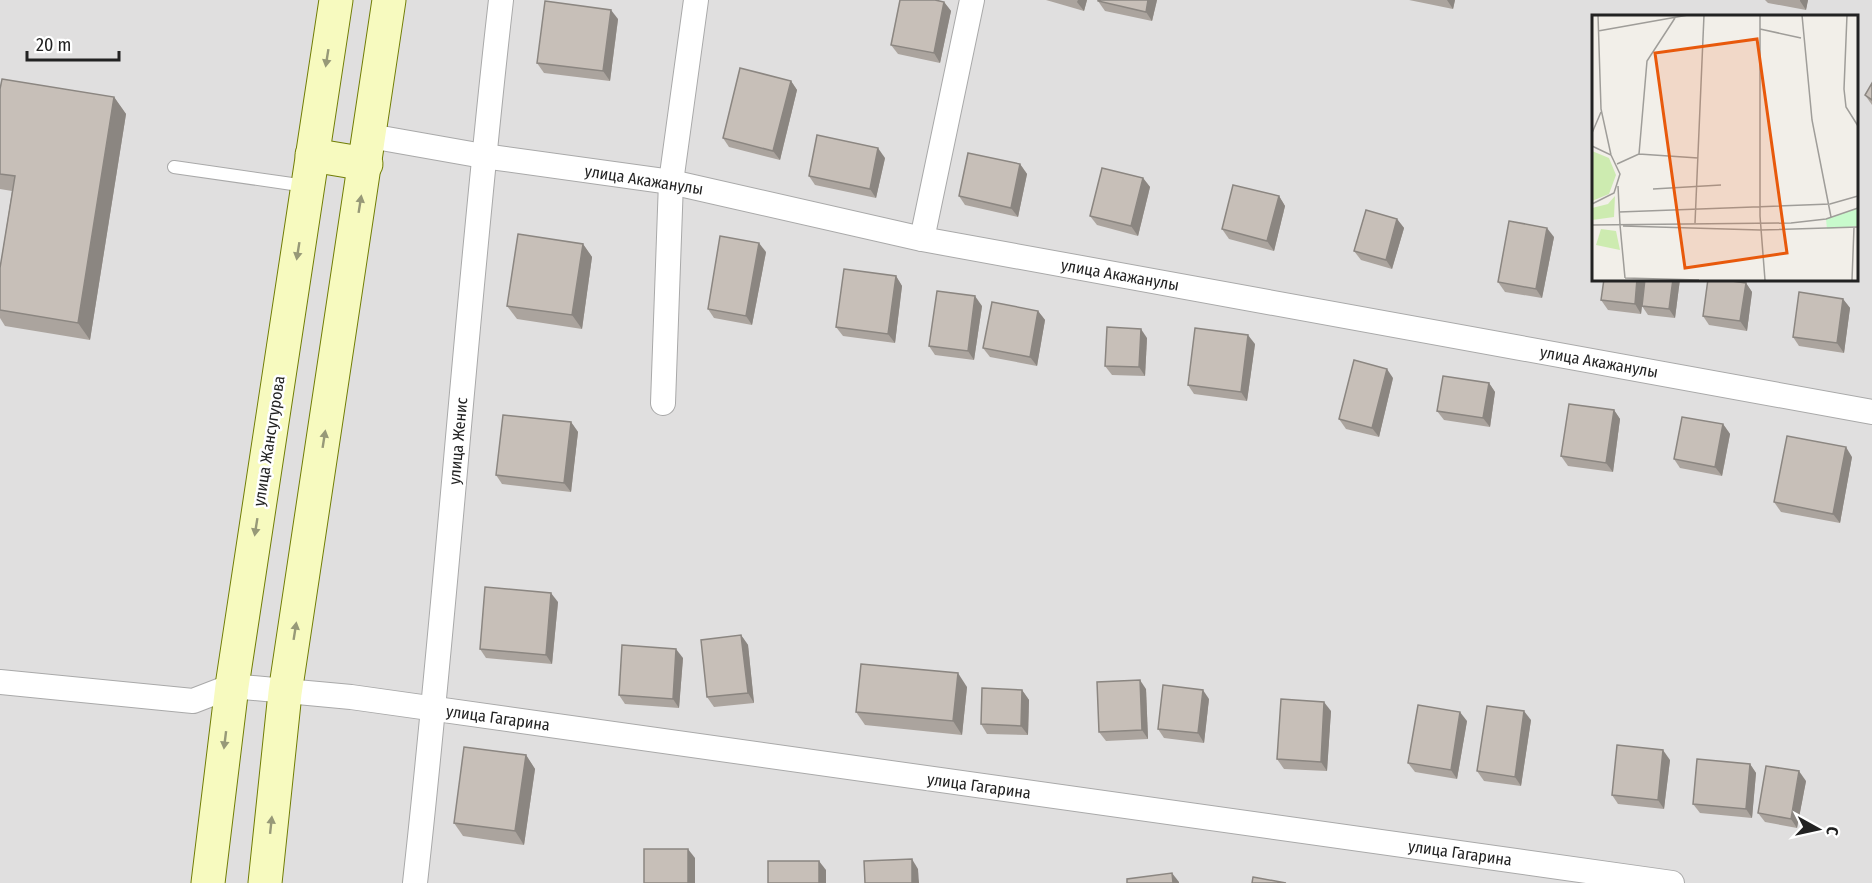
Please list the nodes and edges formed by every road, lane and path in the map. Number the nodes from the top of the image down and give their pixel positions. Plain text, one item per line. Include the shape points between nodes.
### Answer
1 (336, 0) edge
2 (389, 0) edge
3 (501, 0) edge
4 (696, 0) edge
5 (972, 0) edge
6 (368, 150) junction
7 (483, 156) junction
8 (174, 167) dead end
9 (310, 171) junction
10 (671, 182) junction
11 (922, 239) junction
12 (663, 403) dead end
13 (1872, 412) edge
14 (0, 682) edge
15 (232, 686) junction
16 (285, 693) junction
17 (435, 709) junction
18 (208, 883) edge
19 (265, 883) edge
20 (415, 883) edge
21 (1672, 883) edge

1 -> 9 main road, улица Жансугурова
2 - 6 main road
3 - 7 street, улица Женис
4 - 10 street
5 - 11 street
6 - 7 street, улица Акажанулы
6 - 9 main road
16 -> 6 main road
7 - 10 street, улица Акажанулы
7 - 17 street, улица Женис
8 - 9 lane
9 -> 15 main road, улица Жансугурова
10 - 11 street, улица Акажанулы
10 - 12 street
11 - 13 street, улица Акажанулы
14 - 15 street via 193,701
15 - 16 street, улица Гагарина
15 -> 18 main road, улица Жансугурова
16 - 17 street, улица Гагарина via 351,697
19 -> 16 main road
17 - 20 street, улица Женис
17 - 21 street, улица Гагарина

